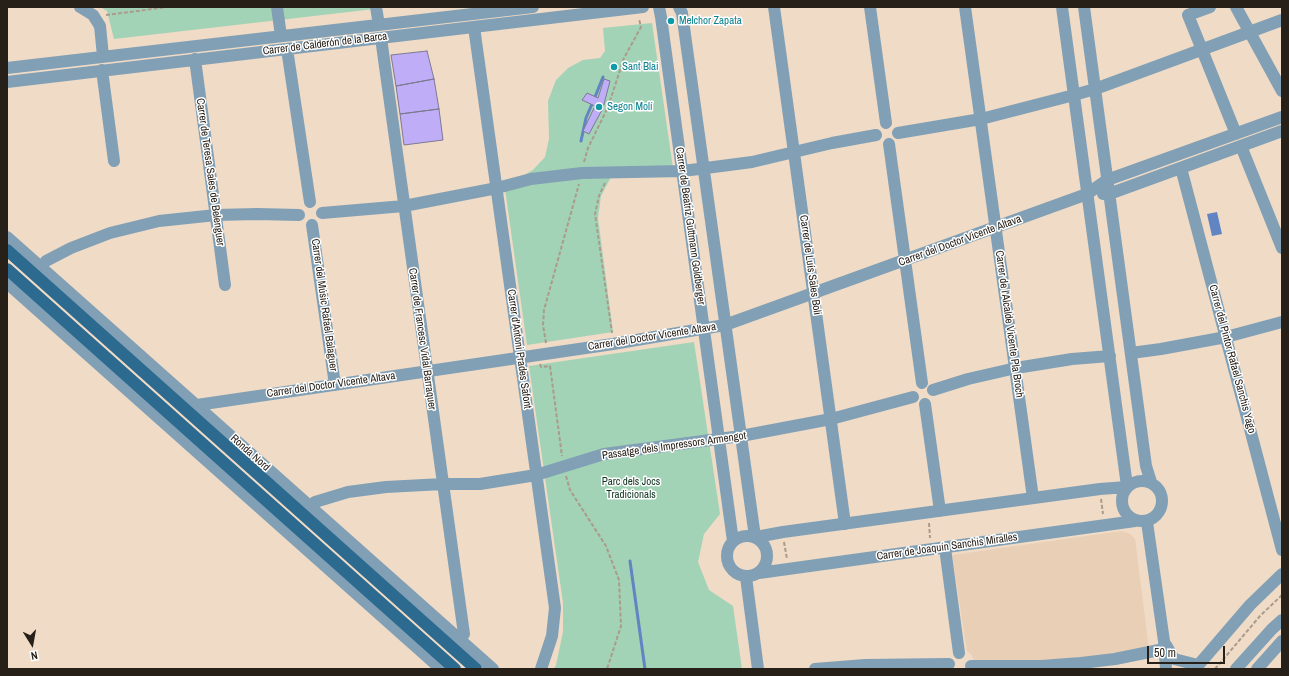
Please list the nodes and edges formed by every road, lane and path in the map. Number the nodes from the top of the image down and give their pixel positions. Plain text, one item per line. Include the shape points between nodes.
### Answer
1 (80, 7) edge
2 (168, 7) edge
3 (277, 7) edge
4 (376, 7) edge
5 (533, 7) edge
6 (643, 7) edge
7 (659, 7) edge
8 (674, 7) edge
9 (679, 7) edge
10 (774, 7) edge
11 (870, 7) edge
12 (965, 7) edge
13 (1062, 7) edge
14 (1084, 7) edge
15 (1210, 7) edge
16 (1236, 7) edge
17 (475, 10) edge
18 (102, 15) dead end
19 (1282, 20) edge
20 (379, 25) junction
21 (474, 27) junction
22 (1249, 32) junction
23 (281, 36) junction
24 (381, 38) junction
25 (287, 49) junction
26 (1202, 49) junction
27 (104, 56) junction
28 (195, 59) junction
29 (7, 68) edge
30 (102, 70) junction
31 (7, 82) edge
32 (1095, 89) junction
33 (1282, 91) edge
34 (1074, 95) junction
35 (1282, 117) edge
36 (981, 119) junction
37 (886, 123) junction
38 (1282, 131) edge
39 (898, 133) junction
40 (1236, 134) junction
41 (876, 135) junction
42 (889, 144) junction
43 (1241, 146) junction
44 (794, 153) junction
45 (114, 161) dead end
46 (704, 168) junction
47 (1181, 168) junction
48 (683, 171) junction
49 (609, 172) junction
50 (1107, 180) junction
51 (497, 188) junction
52 (1088, 194) junction
53 (1109, 194) junction
54 (310, 202) junction
55 (404, 206) junction
56 (322, 213) junction
57 (216, 215) junction
58 (299, 215) junction
59 (312, 225) junction
60 (996, 228) junction
61 (7, 236) edge
62 (1282, 248) edge
63 (7, 250) edge
64 (905, 260) junction
65 (46, 261) dead end
66 (7, 269) edge
67 (7, 283) edge
68 (225, 285) dead end
69 (814, 294) junction
70 (1282, 322) edge
71 (725, 325) junction
72 (704, 329) junction
73 (619, 333) dead end
74 (1226, 337) junction
75 (1131, 353) junction
76 (538, 355) junction
77 (1110, 356) junction
78 (520, 357) junction
79 (1016, 368) junction
80 (427, 371) junction
81 (922, 383) junction
82 (335, 385) junction
83 (933, 390) junction
84 (913, 396) junction
85 (925, 404) junction
86 (197, 406) junction
87 (831, 419) junction
88 (740, 436) junction
89 (720, 439) junction
90 (564, 467) junction
91 (536, 475) junction
92 (1151, 482) junction
93 (443, 484) junction
94 (1127, 486) junction
95 (1100, 488) junction
96 (1033, 498) junction
97 (315, 502) dead end
98 (940, 511) junction
99 (927, 512) junction
100 (1141, 522) junction
101 (845, 524) junction
102 (1104, 526) junction
103 (783, 532) junction
104 (756, 537) junction
105 (733, 541) junction
106 (945, 548) junction
107 (932, 549) junction
108 (1282, 550) edge
109 (788, 569) junction
110 (759, 573) junction
111 (1282, 574) edge
112 (746, 577) junction
113 (1282, 595) edge
114 (1282, 620) edge
115 (460, 639) junction
116 (1282, 641) edge
117 (1164, 645) junction
118 (959, 653) junction
119 (1175, 664) edge
120 (866, 667) edge
121 (950, 667) edge
122 (971, 667) edge
123 (1056, 667) edge
124 (1196, 667) edge
125 (441, 669) edge
126 (455, 669) edge
127 (476, 669) edge
128 (493, 669) edge
129 (541, 669) edge
130 (607, 669) edge
131 (758, 669) edge
132 (815, 669) edge
133 (1166, 669) edge
134 (1215, 669) edge
135 (1236, 669) edge
136 (1257, 669) edge

1 - 27 street via 93,15 100,26
2 - 18 path
3 - 23 street
4 - 20 street
5 - 17 street, Carrer de Calderón de la Barca
6 - 21 street, Carrer de Calderón de la Barca
7 - 8 street via 665,10
7 - 48 street, Carrer de Beatriz Guttmann Goldberger
9 - 46 street, Carrer de Beatriz Guttmann Goldberger via 682,13
10 - 44 street, Carrer de Luís Sales Boli
11 - 37 street
12 - 36 street, Carrer de l'Alcalde Vicente Pla Broch
13 - 34 street
14 - 32 street
15 - 26 street via 1188,15
16 - 22 street
17 - 20 street, Carrer de Calderón de la Barca
19 - 22 street
20 - 23 street, Carrer de Calderón de la Barca
21 - 24 street, Carrer de Calderón de la Barca
21 - 51 street, Carrer d'Antoni Prades Safont
22 - 26 street
22 - 33 street
23 - 27 street, Carrer de Calderón de la Barca
24 - 25 street, Carrer de Calderón de la Barca
24 - 55 street, Carrer de Francesc Vidal Barraquer
25 - 28 street, Carrer de Calderón de la Barca
25 - 54 street
26 - 32 street
26 - 40 street
27 - 29 street, Carrer de Calderón de la Barca
28 - 30 street, Carrer de Calderón de la Barca
28 - 57 street, Carrer de Teresa Sales de Belenguer
30 - 31 street, Carrer de Calderón de la Barca
30 - 45 street
32 - 34 street
32 - 50 street
34 - 36 street
34 - 52 street
35 - 40 street, Carrer del Doctor Vicente Altava
36 - 39 street
36 - 60 street, Carrer de l'Alcalde Vicente Pla Broch
37 - 39 street via 895,126
37 - 41 street via 878,128
38 - 43 street, Carrer del Doctor Vicente Altava
39 - 42 street via 895,141
40 - 50 street, Carrer del Doctor Vicente Altava
41 - 42 street via 881,143
41 - 44 street
42 - 64 street
43 - 47 street, Carrer del Doctor Vicente Altava
43 - 62 street
44 - 46 street
44 - 69 street, Carrer de Luís Sales Boli
46 - 48 street
46 - 71 street, Carrer de Beatriz Guttmann Goldberger
47 - 53 street, Carrer del Doctor Vicente Altava
47 - 74 street, Carrer del Pintor Rafael Sanchis Yago
48 - 49 street
48 - 72 street, Carrer de Beatriz Guttmann Goldberger
49 - 51 street via 531,179
49 - 73 path via 595,214 612,334
50 - 52 street, Carrer del Doctor Vicente Altava
50 - 53 street
51 - 55 street
51 - 78 street, Carrer d'Antoni Prades Safont
52 - 53 street, Carrer del Doctor Vicente Altava
52 - 60 street, Carrer del Doctor Vicente Altava
52 - 77 street
53 - 75 street
54 - 56 street via 318,205
54 - 58 street via 301,207
55 - 56 street
55 - 80 street, Carrer de Francesc Vidal Barraquer
56 - 59 street via 320,221
57 - 58 street
57 - 65 street via 159,221 110,233
57 - 68 street, Carrer de Teresa Sales de Belenguer
58 - 59 street via 303,223
59 - 82 street, Carrer del Músic Rafael Balaguer
60 - 64 street, Carrer del Doctor Vicente Altava
60 - 79 street, Carrer de l'Alcalde Vicente Pla Broch
61 - 86 street, Ronda Nord
63 - 127 main road, Ronda Nord
64 - 69 street, Carrer del Doctor Vicente Altava
64 - 81 street
66 - 126 main road
67 - 125 street
69 - 71 street, Carrer del Doctor Vicente Altava
69 - 87 street, Carrer de Luís Sales Boli
70 - 74 street
71 - 72 street, Carrer del Doctor Vicente Altava
71 - 88 street, Carrer de Beatriz Guttmann Goldberger
72 - 76 street, Carrer del Doctor Vicente Altava
72 - 89 street, Carrer de Beatriz Guttmann Goldberger
74 - 75 street
74 - 108 street, Carrer del Pintor Rafael Sanchis Yago
75 - 92 street via 1146,466
76 - 78 street, Carrer del Doctor Vicente Altava
76 - 90 path via 541,367 550,366
77 - 79 street
77 - 94 street
78 - 80 street, Carrer del Doctor Vicente Altava
78 - 91 street, Carrer d'Antoni Prades Safont
79 - 83 street
79 - 96 street, Carrer de l'Alcalde Vicente Pla Broch
80 - 82 street, Carrer del Doctor Vicente Altava
80 - 93 street, Carrer de Francesc Vidal Barraquer
81 - 83 street via 929,385
81 - 84 street via 914,388
82 - 86 street, Carrer del Doctor Vicente Altava
83 - 85 street via 932,399
84 - 85 street via 917,402
84 - 87 street, Passatge dels Impressors Armengot
85 - 98 street
86 - 115 street, Ronda Nord
87 - 88 street, Passatge dels Impressors Armengot
87 - 101 street, Carrer de Luís Sales Boli
88 - 89 street, Passatge dels Impressors Armengot
88 - 104 street, Carrer de Beatriz Guttmann Goldberger
89 - 90 street, Passatge dels Impressors Armengot via 604,454
89 - 105 street, Carrer de Beatriz Guttmann Goldberger
90 - 91 street, Passatge dels Impressors Armengot
90 - 130 path via 570,490 606,546 619,580 621,626
91 - 93 street, Passatge dels Impressors Armengot via 480,484
91 - 129 street, Carrer d'Antoni Prades Safont via 555,608 552,636
92 - 94 street via 1138,481
92 - 100 street via 1160,491 1162,503 1158,515
93 - 97 street, Passatge dels Impressors Armengot via 348,492
93 - 115 street, Carrer de Francesc Vidal Barraquer via 464,634
94 - 95 street
94 - 100 street via 1121,499 1124,513
95 - 96 street
95 - 102 path
96 - 98 street
98 - 99 street
99 - 101 street
99 - 107 path
100 - 102 street, Carrer de Joaquín Sanchis Miralles
100 - 117 street
101 - 103 street
102 - 106 street, Carrer de Joaquín Sanchis Miralles
103 - 104 street
103 - 109 path
104 - 105 street via 744,536
104 - 110 street via 766,547 768,562
105 - 112 street via 727,551 728,563 735,572
106 - 107 street, Carrer de Joaquín Sanchis Miralles
106 - 118 street
107 - 109 street, Carrer de Joaquín Sanchis Miralles
109 - 110 street, Carrer de Joaquín Sanchis Miralles
110 - 112 street
111 - 124 street via 1250,605
112 - 131 street
113 - 134 path via 1260,616
114 - 135 street
115 - 128 street, Ronda Nord
116 - 136 street
117 - 119 street
117 - 123 street via 1115,659
117 - 133 street
118 - 121 street via 952,657
118 - 122 street via 968,656
119 - 124 street
120 - 121 street
120 - 132 street
122 - 123 street

